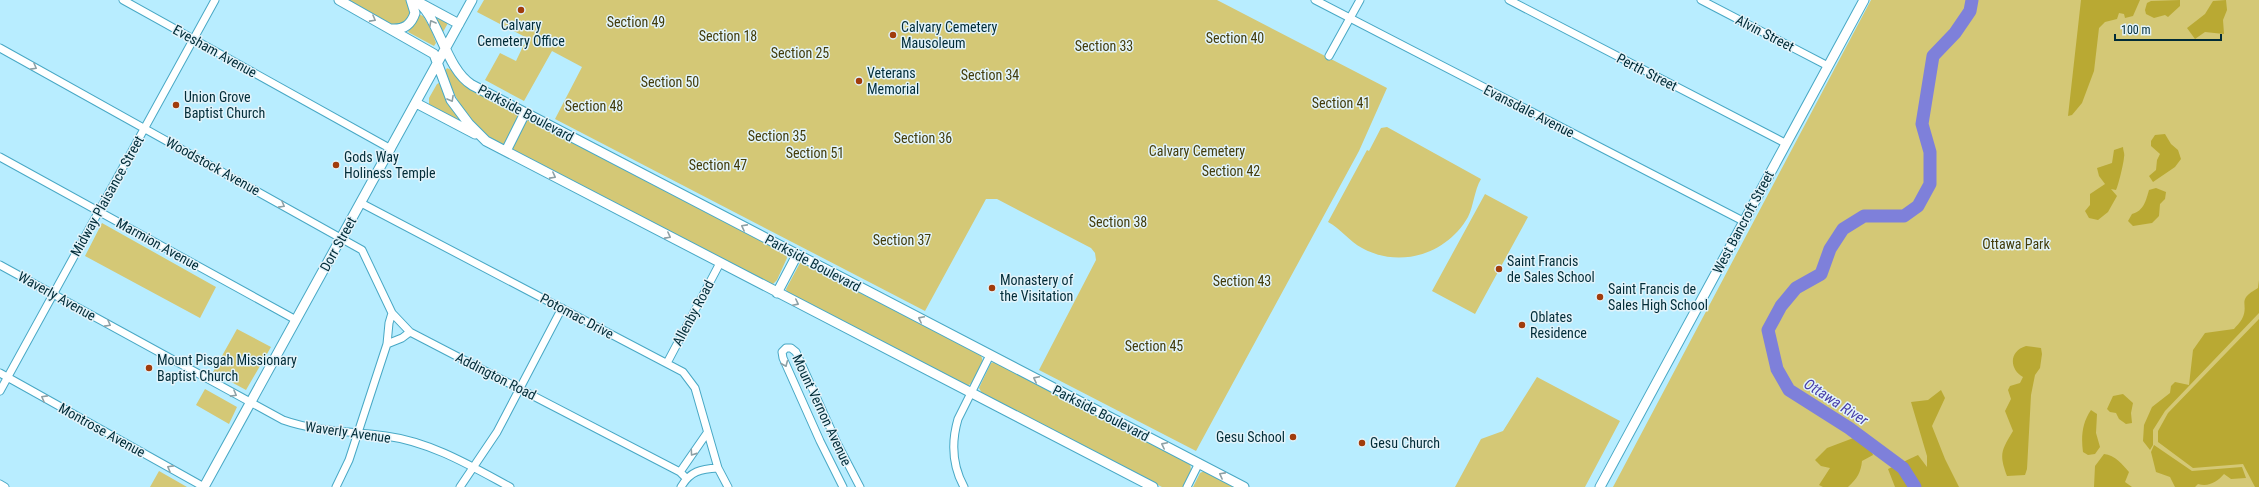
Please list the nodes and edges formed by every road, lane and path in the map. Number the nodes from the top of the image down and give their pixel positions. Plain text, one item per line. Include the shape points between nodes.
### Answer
1 (123, 0) edge
2 (215, 0) edge
3 (339, 0) edge
4 (472, 0) edge
5 (1315, 0) edge
6 (1360, 0) edge
7 (1509, 0) edge
8 (1701, 0) edge
9 (1864, 0) edge
10 (415, 1) edge
11 (1350, 18) junction
12 (459, 24) junction
13 (390, 29) junction
14 (194, 39) junction
15 (0, 48) edge
16 (446, 48) junction
17 (1329, 56) dead end
18 (438, 63) junction
19 (1828, 66) junction
20 (416, 103) junction
21 (526, 113) junction
22 (144, 128) junction
23 (486, 141) junction
24 (1786, 144) junction
25 (391, 149) junction
26 (506, 151) junction
27 (0, 156) edge
28 (361, 203) junction
29 (99, 211) junction
30 (1743, 221) junction
31 (341, 238) junction
32 (797, 255) junction
33 (720, 263) junction
34 (0, 265) edge
35 (777, 293) junction
36 (53, 294) junction
37 (562, 308) junction
38 (392, 313) junction
39 (296, 320) junction
40 (410, 332) junction
41 (387, 344) junction
42 (990, 355) junction
43 (667, 363) junction
44 (0, 373) edge
45 (8, 377) junction
46 (520, 388) junction
47 (0, 391) edge
48 (972, 394) junction
49 (250, 403) junction
50 (357, 433) junction
51 (707, 433) junction
52 (1199, 463) junction
53 (474, 467) junction
54 (718, 468) junction
55 (680, 472) junction
56 (686, 478) junction
57 (0, 484) edge
58 (5, 487) edge
59 (204, 487) edge
60 (336, 487) edge
61 (460, 487) edge
62 (510, 487) edge
63 (682, 487) edge
64 (728, 487) edge
65 (843, 487) edge
66 (860, 487) edge
67 (964, 487) edge
68 (1153, 487) edge
69 (1187, 487) edge
70 (1244, 487) edge
71 (1600, 487) edge

1 - 14 street, Evesham Avenue
2 - 14 street, Midway Plaisance Street
3 -> 13 street
4 - 12 street, Dorr Street
5 - 11 street, Evansdale Avenue
6 - 11 street
7 - 24 street, Perth Street
8 - 19 street, Alvin Street
9 - 19 street, West Bancroft Street
10 - 12 street
10 - 13 street via 415,9 409,24 403,28
16 -> 10 street, Parkside Boulevard via 432,21
11 - 17 street
11 - 30 street, Evansdale Avenue
12 - 16 street, Dorr Street
13 - 18 street via 431,51
14 - 22 street, Midway Plaisance Street
14 - 25 street, Evesham Avenue
15 -> 22 street, Woodstock Avenue
16 - 18 street, Dorr Street
16 - 21 street, Parkside Boulevard via 466,82
18 - 20 street, Dorr Street
18 -> 23 street via 456,108
19 - 24 street, West Bancroft Street
20 - 23 street
20 - 25 street, Dorr Street
21 - 26 street
32 -> 21 street, Parkside Boulevard
22 - 29 street, Midway Plaisance Street
22 -> 31 street, Woodstock Avenue
23 - 26 street
24 - 30 street, West Bancroft Street
25 - 28 street, Dorr Street
26 -> 33 street
27 - 29 street, Marmion Avenue
28 - 31 street, Dorr Street
28 - 37 street, Potomac Drive
29 - 36 street, Midway Plaisance Street
29 - 39 street, Marmion Avenue
30 - 71 street, West Bancroft Street
31 - 38 street, Addington Road via 362,250
31 - 39 street, Dorr Street
32 - 35 street
42 -> 32 street, Parkside Boulevard
33 - 35 street
33 - 43 street, Allenby Road
34 - 36 street, Waverly Avenue
35 -> 48 street
36 - 45 street, Midway Plaisance Street
36 -> 49 street, Waverly Avenue
37 - 43 street, Potomac Drive
37 - 46 street
38 - 40 street, Addington Road
38 - 41 street
39 - 49 street, Dorr Street
40 - 41 street
40 - 46 street, Addington Road
41 - 50 street
42 - 48 street
52 -> 42 street, Parkside Boulevard
43 - 51 street, Potomac Drive via 686,374 694,384
44 - 45 street, Montrose Avenue
45 - 47 street, Midway Plaisance Street
59 -> 45 street, Montrose Avenue
46 - 53 street via 497,432
46 - 55 street, Addington Road
48 - 67 street via 958,419 953,443 955,464
48 - 68 street
49 - 50 street, Waverly Avenue via 296,425
49 - 59 street, Dorr Street
50 - 53 street, Waverly Avenue via 387,436 416,443
50 - 60 street via 349,460
51 - 54 street, Potomac Drive
51 -> 55 street
52 - 69 street
70 -> 52 street, Parkside Boulevard
53 - 61 street
53 - 62 street, Waverly Avenue
54 - 56 street via 700,470
54 - 64 street, Potomac Drive
55 - 56 street, Addington Road
56 - 63 street
57 - 58 street
66 -> 65 street, Mount Vernon Avenue via 796,352 786,348 782,352 783,358

